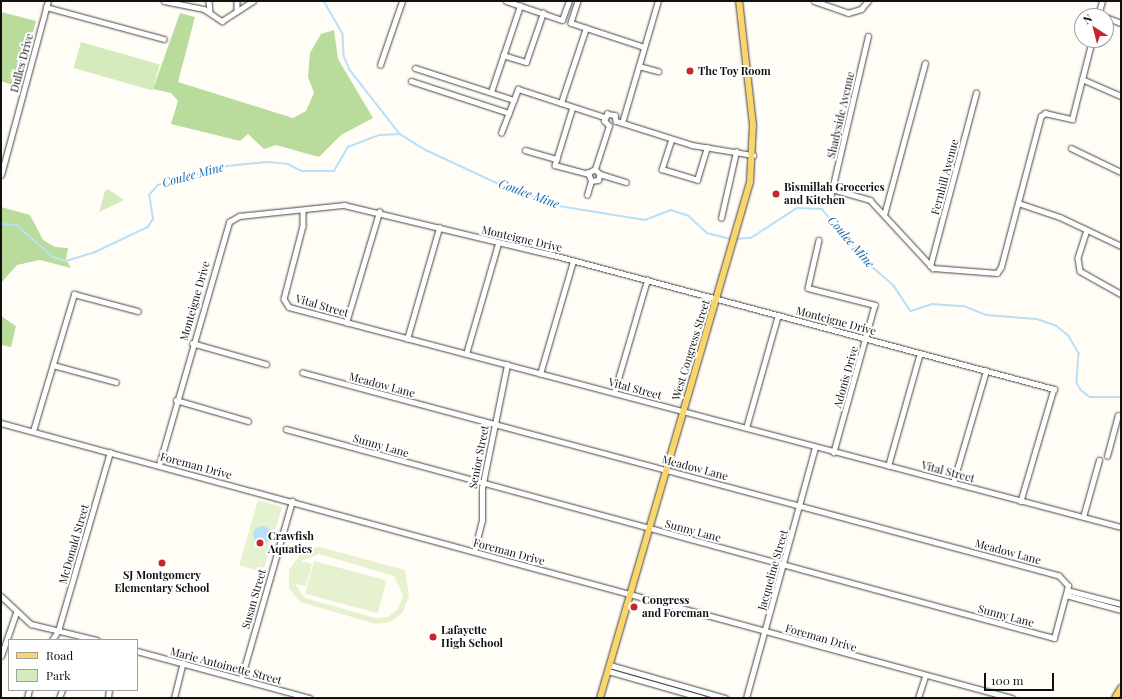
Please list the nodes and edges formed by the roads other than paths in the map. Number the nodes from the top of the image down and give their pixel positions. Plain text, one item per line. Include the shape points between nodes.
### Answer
1 (48, 1) edge
2 (164, 1) edge
3 (209, 1) edge
4 (237, 1) edge
5 (253, 1) edge
6 (402, 1) edge
7 (506, 1) edge
8 (569, 1) edge
9 (578, 1) edge
10 (658, 1) edge
11 (739, 1) edge
12 (814, 1) edge
13 (868, 1) edge
14 (520, 6) junction
15 (46, 7) junction
16 (237, 11) junction
17 (210, 12) junction
18 (543, 13) junction
19 (586, 28) junction
20 (868, 36) dead end
21 (164, 39) dead end
22 (644, 47) junction
23 (1090, 48) edge
24 (503, 55) junction
25 (925, 63) dead end
26 (380, 65) dead end
27 (639, 66) junction
28 (415, 68) dead end
29 (658, 71) dead end
30 (1082, 79) junction
31 (411, 81) dead end
32 (491, 92) junction
33 (976, 93) dead end
34 (1121, 96) edge
35 (514, 100) junction
36 (561, 103) junction
37 (573, 107) junction
38 (509, 113) junction
39 (604, 117) junction
40 (616, 121) junction
41 (622, 123) junction
42 (609, 126) junction
43 (501, 133) dead end
44 (672, 139) junction
45 (707, 148) junction
46 (1071, 148) dead end
47 (525, 150) dead end
48 (736, 152) junction
49 (753, 155) junction
50 (557, 159) junction
51 (595, 169) junction
52 (1121, 172) edge
53 (588, 174) junction
54 (600, 174) junction
55 (1, 175) edge
56 (591, 181) junction
57 (626, 182) dead end
58 (832, 189) junction
59 (587, 195) dead end
60 (830, 198) dead end
61 (1018, 203) junction
62 (303, 210) junction
63 (379, 212) junction
64 (884, 215) junction
65 (721, 218) dead end
66 (439, 228) junction
67 (1087, 230) junction
68 (819, 240) dead end
69 (498, 244) junction
70 (1121, 246) edge
71 (573, 261) junction
72 (930, 266) junction
73 (647, 280) junction
74 (1121, 294) edge
75 (717, 299) junction
76 (138, 311) dead end
77 (778, 315) junction
78 (346, 323) junction
79 (407, 339) junction
80 (866, 339) junction
81 (192, 343) junction
82 (466, 354) junction
83 (920, 354) junction
84 (266, 364) dead end
85 (54, 365) junction
86 (507, 366) junction
87 (986, 371) junction
88 (303, 373) dead end
89 (540, 374) junction
90 (116, 382) dead end
91 (614, 393) junction
92 (176, 400) junction
93 (682, 411) junction
94 (1118, 414) dead end
95 (248, 421) dead end
96 (1, 423) edge
97 (495, 424) junction
98 (1115, 426) junction
99 (746, 428) junction
100 (1121, 428) edge
101 (286, 429) dead end
102 (33, 431) junction
103 (815, 447) junction
104 (110, 452) junction
105 (834, 452) junction
106 (1107, 456) dead end
107 (1099, 460) dead end
108 (159, 465) junction
109 (888, 466) junction
110 (665, 470) junction
111 (953, 483) junction
112 (482, 484) junction
113 (292, 501) junction
114 (1021, 501) junction
115 (800, 506) junction
116 (1083, 517) junction
117 (1121, 527) edge
118 (648, 529) junction
119 (474, 552) junction
120 (784, 565) junction
121 (1067, 590) junction
122 (631, 594) junction
123 (1066, 595) junction
124 (1, 596) edge
125 (1111, 601) junction
126 (1121, 604) edge
127 (1109, 607) junction
128 (1121, 610) edge
129 (16, 613) junction
130 (58, 631) junction
131 (765, 632) junction
132 (53, 639) edge
133 (93, 639) edge
134 (138, 651) edge
135 (1, 656) edge
136 (183, 663) junction
137 (609, 668) junction
138 (647, 676) junction
139 (925, 676) junction
140 (240, 679) junction
141 (662, 680) junction
142 (646, 682) junction
143 (660, 686) junction
144 (1121, 688) edge
145 (696, 690) junction
146 (694, 696) junction
147 (174, 698) edge
148 (310, 698) edge
149 (600, 698) edge
150 (703, 698) edge
151 (725, 698) edge
152 (746, 698) edge
153 (918, 698) edge
154 (1012, 698) edge
155 (1115, 698) edge

1 - 15 street, Dulles Drive
2 - 17 street
3 - 17 street
4 - 16 street
5 - 16 street
6 - 26 street
7 - 14 street
8 - 18 street via 562,20
9 - 19 street via 571,23
10 - 22 street
11 - 49 main road, West Congress Street
12 - 13 street via 848,13 861,9
14 - 18 street
14 - 24 street
15 - 21 street
15 - 55 street, Dulles Drive
16 - 17 street via 222,20
18 - 24 street via 526,62
19 - 22 street
19 - 36 street
20 - 58 street, Shadyside Avenue
22 - 27 street
23 - 30 street
24 - 32 street
25 - 64 street
27 - 29 street
27 - 41 street
28 - 32 street
30 - 34 street
30 - 61 street via 1071,120 1048,113 1041,116
31 - 38 street
32 - 35 street
33 - 72 street, Fernhill Avenue
35 - 36 street via 518,89
35 - 38 street
36 - 37 street
37 - 39 street
37 - 50 street
38 - 43 street
39 - 40 street via 613,113
39 - 42 street
40 - 41 street
40 - 42 street
41 - 44 street
42 - 51 street
44 - 45 street
44 - 45 street via 662,169 697,180
45 - 48 street
46 - 52 street
47 - 50 street
48 - 49 street
48 - 65 street
49 - 75 main road, West Congress Street via 738,224
50 - 53 street via 555,164
51 - 53 street
51 - 54 street
53 - 56 street
54 - 56 street via 598,180
54 - 57 street
56 - 59 street
58 - 60 street, Shadyside Avenue
58 - 64 street via 866,198
61 - 67 street
61 - 72 street via 998,272
62 - 63 street, Monteigne Drive via 344,204
62 - 78 street, Vital Street via 304,226 284,302 289,308
62 - 81 street, Monteigne Drive via 239,216 229,222
63 - 66 street, Monteigne Drive
63 - 78 street
64 - 72 street
66 - 69 street, Monteigne Drive
66 - 79 street
67 - 70 street
67 - 74 street via 1078,258 1080,270
68 - 80 street, Adonis Drive via 808,288 876,305
69 - 71 street, Monteigne Drive
69 - 82 street
71 - 73 street, Monteigne Drive
71 - 89 street
73 - 75 street, Monteigne Drive
73 - 91 street
75 - 77 street, Monteigne Drive
75 - 93 main road, West Congress Street
76 - 85 street via 74,294
77 - 80 street, Monteigne Drive
77 - 99 street
78 - 79 street, Vital Street
79 - 82 street, Vital Street
80 - 83 street, Monteigne Drive
80 - 105 street, Adonis Drive
81 - 84 street
81 - 92 street, Monteigne Drive
82 - 86 street, Vital Street
83 - 87 street, Monteigne Drive
83 - 109 street
85 - 90 street
85 - 102 street
86 - 89 street, Vital Street
86 - 97 street, Senior Street
87 - 111 street
87 - 114 street, Monteigne Drive via 1054,389
88 - 97 street, Meadow Lane
89 - 91 street, Vital Street
91 - 93 street, Vital Street
92 - 95 street
92 - 108 street, Monteigne Drive
93 - 99 street, Vital Street
93 - 110 main road, West Congress Street
94 - 98 street
96 - 102 street, Foreman Drive
97 - 110 street, Meadow Lane
97 - 112 street, Senior Street
98 - 100 street
98 - 106 street
99 - 103 street, Vital Street
101 - 112 street, Sunny Lane
102 - 104 street, Foreman Drive
103 - 105 street, Vital Street
103 - 115 street, Jacqueline Street
104 - 108 street, Foreman Drive
104 - 130 street, McDonald Street
105 - 109 street, Vital Street
107 - 116 street
108 - 113 street, Foreman Drive
109 - 111 street, Vital Street
110 - 115 street, Meadow Lane
110 - 118 main road, West Congress Street
111 - 114 street, Vital Street
112 - 118 street, Sunny Lane
112 - 119 street, Senior Street via 482,521
113 - 119 street, Foreman Drive
113 - 140 street, Susan Street
114 - 116 street, Vital Street
115 - 120 street, Jacqueline Street
115 - 121 street, Meadow Lane via 1053,574 1065,580
116 - 117 street, Vital Street
118 - 120 street, Sunny Lane
118 - 122 main road, West Congress Street
119 - 122 street, Foreman Drive
120 - 123 street, Sunny Lane via 1054,638
120 - 131 street, Jacqueline Street
121 - 123 street
121 - 125 street
122 - 131 street, Foreman Drive
122 - 137 main road, West Congress Street
123 - 127 street
124 - 129 street
125 - 126 street
125 - 127 street
127 - 128 street
129 - 130 street via 30,624
129 - 135 street
130 - 132 street, McDonald Street
130 - 133 street
131 - 139 street, Foreman Drive
131 - 152 street, Jacqueline Street
134 - 136 street, Marie Antoinette Street
136 - 140 street, Marie Antoinette Street
136 - 147 street
137 - 138 street
137 - 142 street
137 - 149 main road, West Congress Street
138 - 141 street
138 - 142 street
139 - 153 street
139 - 154 street, Foreman Drive
140 - 148 street, Marie Antoinette Street
141 - 143 street
141 - 145 street
142 - 143 street
143 - 146 street
144 - 155 main road
145 - 146 street
145 - 151 street
146 - 150 street

